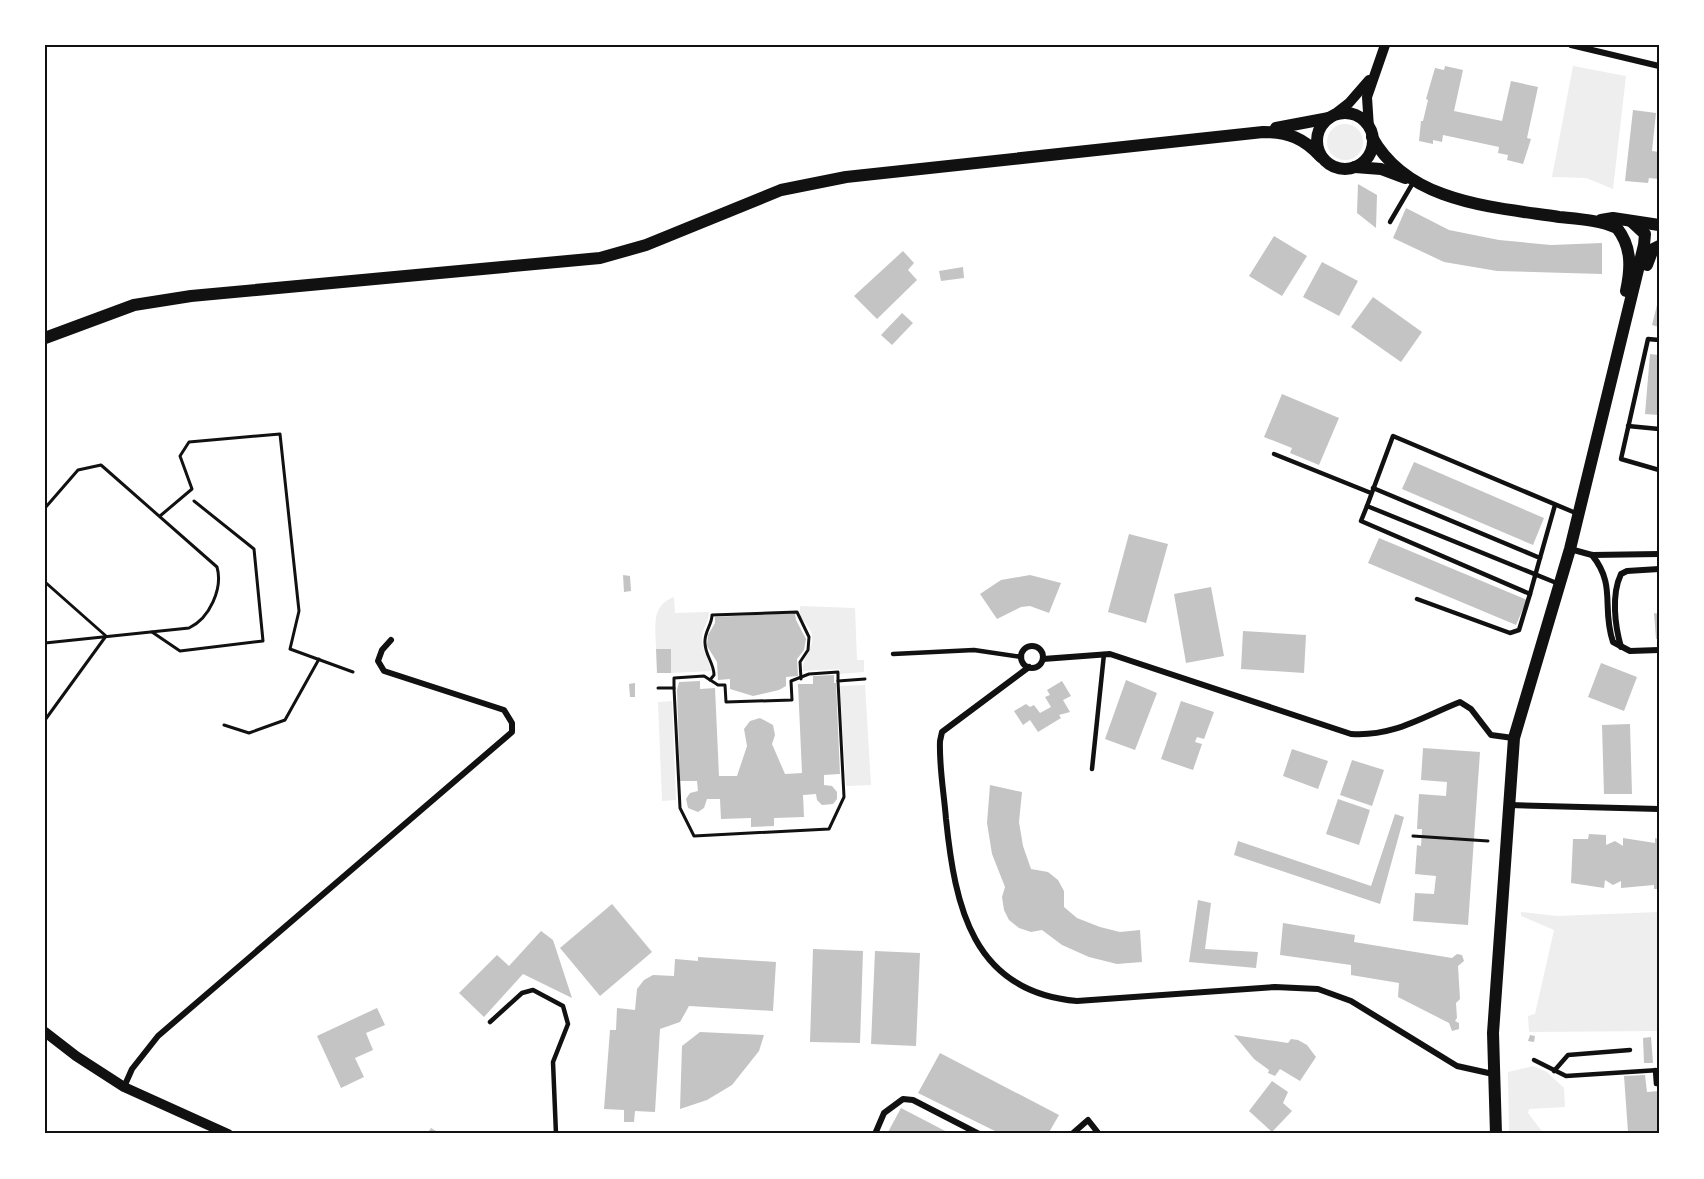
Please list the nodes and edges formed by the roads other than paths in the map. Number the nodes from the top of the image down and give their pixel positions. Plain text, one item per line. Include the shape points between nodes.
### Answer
1 (1385, 45) edge
2 (1571, 45) edge
3 (1659, 66) edge
4 (1373, 75) junction
5 (1331, 117) junction
6 (1263, 132) junction
7 (1371, 133) junction
8 (1322, 157) junction
9 (1355, 167) junction
10 (1418, 183) junction
11 (1631, 221) junction
12 (1390, 222) dead end
13 (1595, 222) junction
14 (1659, 225) edge
15 (1614, 227) junction
16 (1659, 233) edge
17 (1642, 235) junction
18 (1659, 241) edge
19 (1659, 246) edge
20 (1629, 268) junction
21 (45, 338) edge
22 (1659, 340) edge
23 (1614, 373) junction
24 (1628, 426) junction
25 (1659, 429) edge
26 (1274, 454) dead end
27 (1659, 470) edge
28 (1372, 491) junction
29 (1555, 505) junction
30 (1367, 506) junction
31 (1578, 514) junction
32 (1570, 549) junction
33 (1659, 553) edge
34 (1592, 555) junction
35 (1540, 558) junction
36 (1659, 569) edge
37 (1535, 575) junction
38 (1559, 584) junction
39 (1530, 594) junction
40 (1417, 598) dead end
41 (391, 639) dead end
42 (1622, 648) junction
43 (1659, 650) edge
44 (893, 654) dead end
45 (1104, 654) junction
46 (1022, 657) junction
47 (1043, 659) junction
48 (1029, 667) junction
49 (1514, 738) junction
50 (1092, 769) dead end
51 (1509, 805) junction
52 (1659, 809) edge
53 (490, 1022) dead end
54 (45, 1032) edge
55 (1630, 1050) dead end
56 (1534, 1060) dead end
57 (1657, 1070) edge
58 (1554, 1071) junction
59 (1493, 1074) junction
60 (1659, 1084) edge
61 (124, 1087) junction
62 (228, 1134) edge
63 (556, 1134) edge
64 (875, 1134) edge
65 (979, 1134) edge
66 (1072, 1134) edge
67 (1100, 1134) edge
68 (1496, 1134) edge

1 - 4 street
2 - 3 street
4 - 5 street
4 - 7 street via 1366,108
5 - 6 main road
5 - 7 main road via 1357,116
5 - 8 main road via 1319,130
6 - 8 main road via 1289,134
6 - 21 main road via 810,183 754,200 646,245 600,258 191,296 134,305
7 - 9 main road via 1369,155
7 - 10 main road via 1390,161
8 - 9 main road via 1336,168
9 - 10 main road via 1381,169
10 - 12 lane
10 - 13 main road via 1469,203
11 - 13 main road via 1613,218
11 - 14 main road
11 - 17 main road
13 - 15 main road
15 - 17 main road
15 - 20 main road via 1627,244
16 - 17 main road
17 - 18 main road
17 - 20 main road
17 - 23 main road
19 - 23 main road via 1649,255 1624,365
20 - 23 main road via 1609,362
22 - 24 lane via 1648,339
23 - 31 main road
24 - 25 lane
24 - 27 lane via 1621,459
26 - 28 lane
28 - 29 lane via 1393,436
28 - 30 lane
28 - 35 lane
29 - 31 lane
29 - 35 lane
30 - 37 lane
30 - 39 lane via 1361,521
31 - 32 main road
32 - 34 street
32 - 38 main road
33 - 34 street
34 - 42 street via 1605,573 1610,632 1613,642
35 - 37 lane
36 - 42 street via 1621,574 1616,607
37 - 38 lane
37 - 39 lane
38 - 49 main road
39 - 40 lane via 1519,630 1510,633
41 - 61 street via 378,661 384,671 504,711 513,723 512,732 158,1036 132,1069
42 - 43 street via 1637,652
44 - 46 lane via 974,650
45 - 47 street
45 - 49 street via 1351,734 1371,735 1406,727 1460,702 1471,709 1491,735
45 - 50 lane
46 - 47 street via 1027,648 1033,647
46 - 48 street
47 - 48 street via 1039,665
48 - 59 street via 942,732 940,741 957,899 974,941 1004,974 1045,995 1077,1001 1275,987 1318,989 1351,1001 1457,1066
49 - 51 main road
51 - 52 street
51 - 59 main road
53 - 63 lane via 522,993 533,990 563,1006 568,1024 553,1062
54 - 61 street
55 - 58 lane via 1568,1055
56 - 58 lane
57 - 58 lane via 1574,1076
57 - 60 lane
59 - 68 main road
61 - 62 street
64 - 65 street via 884,1113 903,1099 913,1100
66 - 67 street via 1088,1120

